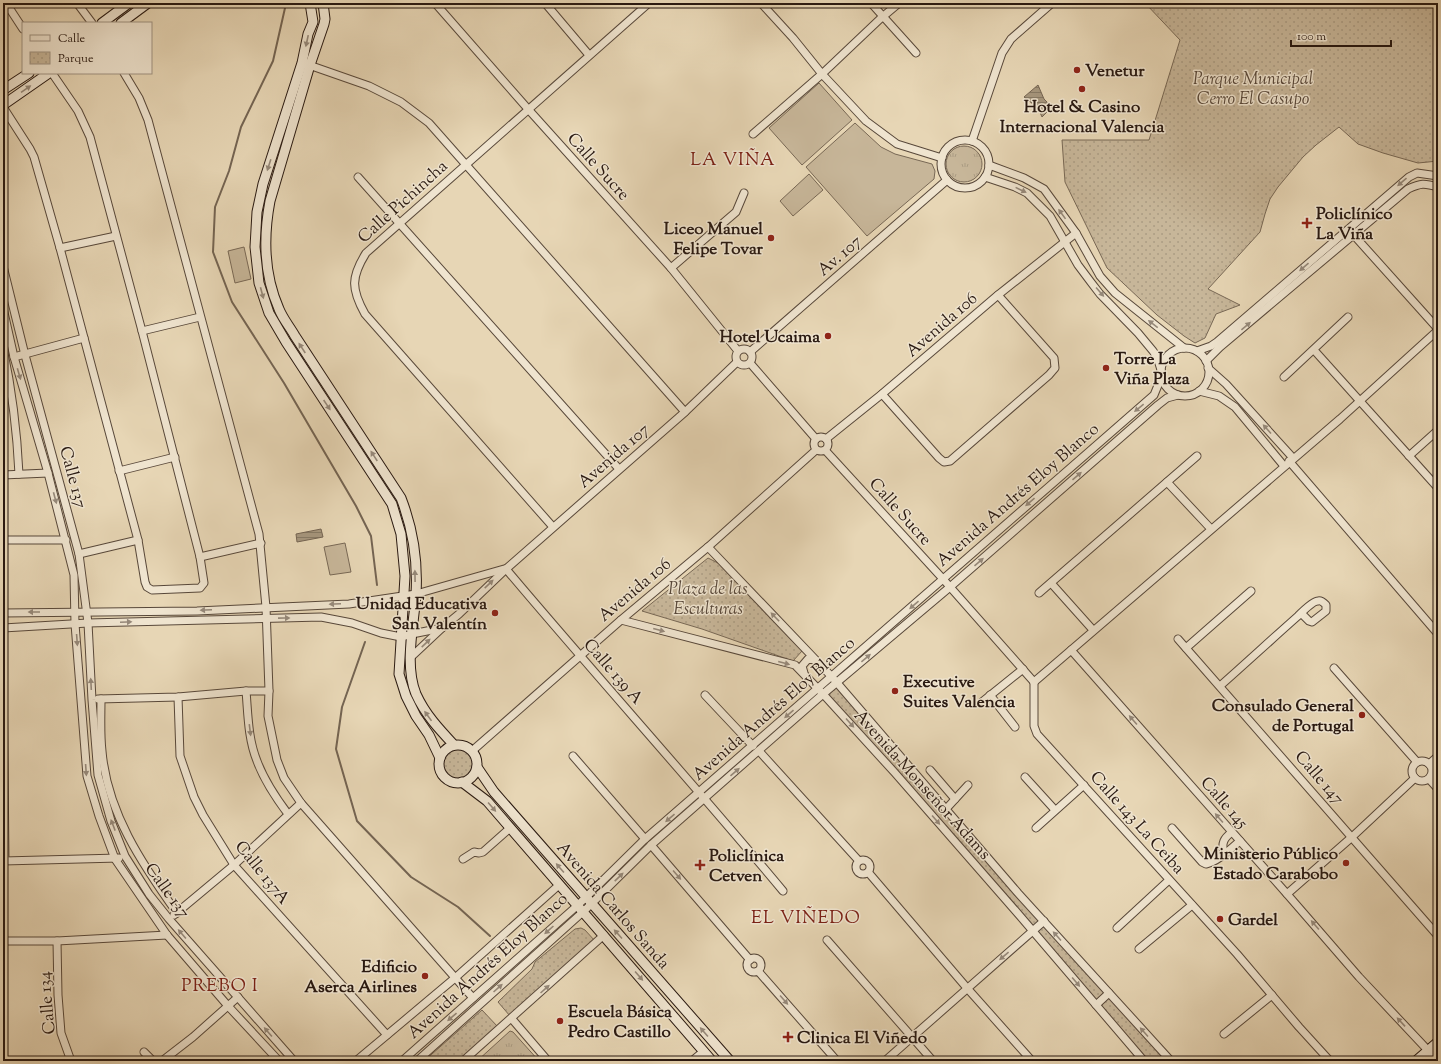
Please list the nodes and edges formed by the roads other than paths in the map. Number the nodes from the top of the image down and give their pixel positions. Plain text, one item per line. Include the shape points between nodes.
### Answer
1 (6, 3) edge
2 (77, 3) edge
3 (129, 3) edge
4 (148, 3) edge
5 (310, 3) edge
6 (323, 3) edge
7 (436, 3) edge
8 (545, 3) edge
9 (649, 3) edge
10 (761, 3) edge
11 (872, 3) edge
12 (899, 3) edge
13 (1052, 3) edge
14 (883, 16) junction
15 (91, 22) edge
16 (103, 22) edge
17 (122, 22) edge
18 (22, 27) edge
19 (916, 53) dead end
20 (589, 55) junction
21 (306, 64) junction
22 (27, 74) edge
23 (47, 74) edge
24 (53, 74) edge
25 (125, 74) edge
26 (822, 74) junction
27 (3, 90) edge
28 (3, 106) edge
29 (528, 109) junction
30 (753, 134) dead end
31 (972, 141) junction
32 (942, 158) junction
33 (466, 164) junction
34 (989, 165) junction
35 (1438, 176) edge
36 (358, 177) dead end
37 (985, 178) junction
38 (947, 180) junction
39 (263, 184) junction
40 (1438, 187) edge
41 (274, 188) junction
42 (744, 192) dead end
43 (400, 222) junction
44 (1348, 229) junction
45 (1076, 233) junction
46 (1353, 235) junction
47 (116, 236) junction
48 (1065, 241) junction
49 (60, 248) junction
50 (3, 266) edge
51 (671, 268) junction
52 (998, 295) junction
53 (3, 308) edge
54 (200, 317) junction
55 (1348, 318) dead end
56 (1438, 330) edge
57 (142, 331) junction
58 (84, 338) junction
59 (3, 348) edge
60 (1184, 348) junction
61 (1314, 350) junction
62 (738, 351) junction
63 (1197, 351) junction
64 (750, 352) junction
65 (25, 354) junction
66 (14, 358) junction
67 (737, 362) junction
68 (750, 362) junction
69 (1207, 365) junction
70 (1161, 374) junction
71 (1284, 377) dead end
72 (1199, 391) junction
73 (882, 394) junction
74 (1178, 395) junction
75 (1359, 402) junction
76 (686, 412) junction
77 (1438, 430) edge
78 (816, 439) junction
79 (826, 439) junction
80 (816, 450) junction
81 (825, 450) junction
82 (1197, 456) dead end
83 (1409, 456) junction
84 (175, 457) junction
85 (1289, 462) junction
86 (619, 469) junction
87 (119, 471) junction
88 (48, 473) junction
89 (385, 473) junction
90 (19, 474) junction
91 (3, 475) edge
92 (376, 479) junction
93 (1167, 482) junction
94 (1438, 488) edge
95 (553, 528) junction
96 (1211, 529) junction
97 (3, 540) edge
98 (66, 540) junction
99 (138, 540) junction
100 (261, 543) junction
101 (708, 547) junction
102 (79, 554) junction
103 (200, 557) junction
104 (506, 568) junction
105 (943, 579) junction
106 (1051, 583) junction
107 (950, 587) junction
108 (1250, 591) dead end
109 (1039, 592) dead end
110 (416, 594) junction
111 (403, 596) junction
112 (266, 607) junction
113 (86, 611) junction
114 (75, 612) junction
115 (3, 613) edge
116 (1301, 613) dead end
117 (266, 618) junction
118 (621, 620) junction
119 (75, 624) junction
120 (88, 624) junction
121 (3, 628) edge
122 (442, 628) junction
123 (1094, 630) junction
124 (412, 634) junction
125 (1438, 634) edge
126 (401, 637) junction
127 (1178, 639) dead end
128 (1186, 648) junction
129 (1072, 650) junction
130 (580, 656) junction
131 (410, 658) junction
132 (815, 660) junction
133 (3, 666) edge
134 (1334, 668) dead end
135 (1023, 669) junction
136 (804, 673) junction
137 (834, 680) junction
138 (1034, 682) junction
139 (1220, 686) junction
140 (246, 691) junction
141 (269, 691) junction
142 (821, 691) junction
143 (706, 695) dead end
144 (990, 695) junction
145 (178, 697) junction
146 (101, 699) junction
147 (92, 700) junction
148 (982, 702) dead end
149 (1015, 727) dead end
150 (454, 745) junction
151 (753, 746) junction
152 (472, 751) junction
153 (759, 751) junction
154 (573, 756) dead end
155 (1438, 756) edge
156 (440, 758) junction
157 (1417, 762) junction
158 (1430, 764) junction
159 (477, 767) junction
160 (930, 770) dead end
161 (1025, 777) dead end
162 (1415, 778) junction
163 (1429, 779) junction
164 (462, 782) junction
165 (968, 785) dead end
166 (1084, 785) junction
167 (1438, 789) edge
168 (700, 792) junction
169 (705, 798) junction
170 (955, 799) junction
171 (301, 803) junction
172 (946, 809) junction
173 (1055, 810) junction
174 (288, 814) junction
175 (510, 828) junction
176 (1036, 828) dead end
177 (1172, 828) dead end
178 (1232, 832) junction
179 (1352, 837) junction
180 (645, 839) junction
181 (1240, 841) junction
182 (651, 845) junction
183 (1224, 853) junction
184 (125, 856) junction
185 (115, 858) junction
186 (463, 859) dead end
187 (4, 861) edge
188 (234, 864) junction
189 (1169, 880) junction
190 (559, 885) junction
191 (783, 891) dead end
192 (1287, 894) junction
193 (588, 900) junction
194 (1192, 905) junction
195 (581, 908) junction
196 (176, 913) junction
197 (169, 919) junction
198 (1044, 921) junction
199 (1117, 928) dead end
200 (1033, 932) junction
201 (167, 935) junction
202 (604, 936) junction
203 (1438, 936) edge
204 (57, 940) junction
205 (827, 940) dead end
206 (3, 941) edge
207 (1139, 949) dead end
208 (455, 978) junction
209 (967, 988) junction
210 (1109, 993) junction
211 (1272, 995) junction
212 (238, 997) junction
213 (473, 998) junction
214 (1096, 1005) junction
215 (228, 1006) junction
216 (512, 1019) junction
217 (1224, 1034) dead end
218 (387, 1035) junction
219 (912, 1037) junction
220 (1438, 1042) edge
221 (704, 1051) junction
222 (1428, 1051) junction
223 (144, 1052) dead end
224 (71, 1061) edge
225 (153, 1061) edge
226 (162, 1061) edge
227 (279, 1061) edge
228 (294, 1061) edge
229 (356, 1061) edge
230 (402, 1061) edge
231 (417, 1061) edge
232 (463, 1061) edge
233 (548, 1061) edge
234 (692, 1061) edge
235 (712, 1061) edge
236 (730, 1061) edge
237 (837, 1061) edge
238 (885, 1061) edge
239 (933, 1061) edge
240 (1032, 1061) edge
241 (1144, 1061) edge
242 (1171, 1061) edge
243 (1330, 1061) edge
244 (1416, 1061) edge
245 (1438, 1061) edge

1 - 18 street
2 - 15 street
3 - 16 street
4 - 17 street
5 -> 21 street via 313,22 308,34
6 - 21 street via 324,24
7 - 29 street, Calle Sucre
8 - 20 street
9 - 20 street, Calle Pichincha
10 - 26 street
11 - 14 street
12 - 14 street
13 - 31 street via 1011,39 1002,53
14 - 19 street
14 - 26 street
20 - 29 street, Calle Pichincha
21 - 33 street via 369,86 401,102 429,124
21 -> 39 street
21 - 41 street
22 - 27 street
28 -> 23 street
24 - 47 street via 78,111 90,137
25 - 54 street via 148,120
26 - 30 street
26 - 32 street via 866,121 897,144
28 - 49 street via 34,157
29 - 33 street, Calle Pichincha
29 - 51 street, Calle Sucre
31 - 32 street via 953,143
31 - 34 street via 984,150
32 - 38 street via 942,171
33 - 43 street, Calle Pichincha
33 - 76 street
34 - 37 street
45 -> 34 street via 1044,189 1024,178
35 -> 44 street via 1417,173 1409,177
36 - 43 street
37 - 38 street via 972,187 964,188
37 -> 48 street via 1027,193 1050,216
38 - 64 street, Av. 107
39 - 41 street
39 -> 92 street via 256,221 255,247 259,283 265,304 286,342
40 - 46 street via 1424,183 1408,189
89 -> 41 street via 295,336 274,297 265,236
42 - 51 street via 736,212
43 - 86 street
43 - 95 street, Calle Pichincha via 366,252 354,281 356,298 365,314
44 - 46 street
44 -> 63 street via 1217,342
45 - 48 street, Avenida 106
60 -> 45 street via 1115,293 1100,276
46 - 56 street
69 -> 46 street via 1220,347
47 - 49 street
47 - 57 street
48 - 52 street, Avenida 106
48 -> 70 street via 1100,294 1153,351
49 - 58 street
50 - 65 street, Calle 137
51 - 62 street, Calle Sucre
52 - 73 street, Avenida 106
52 - 73 street via 1054,358 1055,368 950,461 944,462 939,458
53 - 66 street
54 - 57 street
54 - 100 street
55 - 61 street
56 - 75 street
57 - 84 street
58 - 65 street
58 - 87 street
59 - 90 street via 11,385
60 - 63 street
60 - 70 street via 1168,354 1163,362
61 - 71 street
61 - 75 street
62 - 64 street via 746,349
62 - 67 street
63 - 69 street
64 - 68 street
65 - 66 street
65 - 102 street, Calle 137
66 -> 88 street
67 - 68 street via 742,365
67 - 76 street, Avenida 107
68 - 78 street
69 - 72 street via 1207,381
85 -> 69 street via 1226,384
70 - 74 street via 1166,387
70 -> 105 street, Avenida Andrés Eloy Blanco via 1154,395
72 - 74 street via 1191,395
72 - 85 street via 1219,396 1235,407
73 - 79 street, Avenida 106
107 -> 74 street, Avenida Andrés Eloy Blanco via 1153,409 1167,398
75 - 83 street
75 - 85 street
76 - 86 street, Avenida 107
77 - 83 street
78 - 79 street
78 - 80 street via 813,445
79 - 81 street via 828,443
80 - 81 street
80 - 101 street, Avenida 106
81 - 105 street, Calle Sucre
82 - 93 street
83 - 94 street
84 - 87 street
84 - 103 street
85 - 96 street
85 - 125 street
86 - 95 street, Avenida 107
87 - 99 street
88 - 90 street
88 -> 98 street
89 - 92 street
110 -> 89 street via 411,528 401,498
90 - 91 street
92 - 111 street via 392,504 402,534 405,576
93 - 96 street
93 - 106 street
95 - 104 street, Avenida 107
96 - 123 street
97 - 98 street
98 - 114 street via 74,575
99 - 102 street
99 - 103 street via 145,582 152,590 200,588 204,583
100 - 103 street
100 - 112 street
101 - 118 street, Avenida 106
132 -> 101 street, Avenida Monseñor Adams
102 - 113 street, Calle 137
104 - 110 street
122 -> 104 street, Avenida 107
104 - 130 street, Calle 139 A
105 - 107 street, Calle Sucre
105 -> 137 street, Avenida Andrés Eloy Blanco
106 - 109 street
106 - 123 street
107 - 135 street, Calle Sucre
137 -> 107 street, Avenida Andrés Eloy Blanco
108 - 128 street
110 - 111 street
110 - 124 street
111 -> 112 street via 349,604
111 - 126 street
112 -> 113 street via 197,611
112 - 117 street
113 - 114 street
113 - 120 street, Calle 137
114 -> 115 street
114 - 119 street
116 - 139 street
120 -> 117 street
117 -> 126 street via 321,617
117 - 141 street
118 - 130 street, Avenida 106
118 -> 136 street, Avenida Monseñor Adams via 795,665
119 - 120 street
119 - 121 street
119 -> 185 street via 87,776
147 -> 120 street, Calle 137
122 - 124 street
131 -> 122 street, Avenida 107
123 - 129 street
124 - 126 street
124 - 131 street
126 - 156 street via 399,674 406,696
127 - 128 street, Calle 147
128 - 139 street, Calle 147
129 - 138 street
178 -> 129 street, Calle 145
130 - 152 street, Avenida 106
130 - 168 street, Calle 139 A
150 -> 131 street via 429,717 415,693
132 - 136 street via 808,659 804,662
132 - 137 street, Avenida Monseñor Adams
133 - 187 street
134 - 157 street
135 - 138 street, Calle Sucre
135 - 144 street
136 - 142 street, Avenida Monseñor Adams
137 - 142 street, Avenida Andrés Eloy Blanco
137 - 172 street, Avenida Monseñor Adams
138 - 166 street, Calle 143 La Ceiba via 1034,726 1037,734
139 - 179 street, Calle 147
140 - 141 street
140 - 145 street
140 -> 174 street via 250,737 256,761
141 - 171 street via 268,716 277,760 284,778
142 -> 151 street, Avenida Andrés Eloy Blanco
142 - 153 street, Avenida Andrés Eloy Blanco
142 -> 200 street, Avenida Monseñor Adams
143 - 151 street
144 - 148 street
144 - 149 street
145 - 146 street
145 - 188 street, Calle 137A via 180,756 194,797
146 - 147 street
146 - 196 street via 102,752 108,787 123,828 146,869
184 -> 147 street, Calle 137 via 111,821 98,775
150 - 152 street via 464,746
150 - 156 street via 444,751
151 - 168 street, Avenida Andrés Eloy Blanco
152 - 159 street
169 -> 153 street, Avenida Andrés Eloy Blanco
153 - 209 street via 858,861 858,871 862,874 868,872
154 - 180 street
155 - 158 street
156 - 164 street via 443,775 449,780
157 - 158 street via 1425,761
157 - 162 street via 1412,770
158 - 163 street via 1432,771
159 - 164 street via 473,775
193 -> 159 street, Avenida Carlos Sanda via 488,786
160 - 170 street
161 - 173 street
162 - 163 street via 1420,781
162 - 179 street
163 - 167 street
164 -> 175 street, Avenida Carlos Sanda via 487,801
165 - 170 street
166 - 173 street
166 - 189 street, Calle 143 La Ceiba
168 - 169 street, Calle 139 A
168 -> 180 street, Avenida Andrés Eloy Blanco
169 - 182 street, Avenida Andrés Eloy Blanco
169 - 191 street, Calle 139 A
170 - 172 street
171 - 174 street
171 - 208 street
172 - 198 street, Avenida Monseñor Adams
173 - 176 street
174 - 188 street
175 - 186 street via 483,852 474,852
175 - 190 street, Avenida Carlos Sanda
177 - 183 street via 1204,864 1211,863
178 - 181 street, Calle 145
178 - 183 street via 1223,841
179 - 192 street
179 - 203 street, Calle 147
180 - 193 street, Avenida Andrés Eloy Blanco
181 - 183 street
181 - 192 street, Calle 145
193 -> 182 street, Avenida Andrés Eloy Blanco
182 -> 237 street via 750,960 747,964 749,970 758,971
184 - 185 street
184 - 197 street, Calle 137 via 149,894
185 - 187 street
185 - 201 street
188 - 196 street
188 - 218 street, Calle 137A
189 - 194 street, Calle 143 La Ceiba
189 - 199 street
190 - 195 street, Avenida Carlos Sanda
190 - 208 street
222 -> 192 street, Calle 145
193 - 195 street, Avenida Andrés Eloy Blanco
236 -> 193 street, Avenida Carlos Sanda
194 - 207 street
194 - 211 street, Calle 143 La Ceiba
195 - 202 street, Avenida Carlos Sanda
195 -> 213 street, Avenida Andrés Eloy Blanco
231 -> 195 street, Avenida Andrés Eloy Blanco
196 - 197 street
212 -> 197 street, Calle 137
198 - 200 street
210 -> 198 street, Avenida Monseñor Adams
200 -> 209 street
200 -> 214 street, Avenida Monseñor Adams
201 - 204 street
201 - 215 street
216 -> 202 street
202 -> 221 street, Avenida Carlos Sanda
204 - 206 street
204 - 224 street, Calle 134 via 61,1033
205 - 219 street
208 - 213 street
208 - 218 street
209 - 219 street
209 - 240 street
210 - 214 street
242 -> 210 street, Avenida Monseñor Adams
211 - 217 street
211 - 243 street, Calle 143 La Ceiba
212 - 215 street
228 -> 212 street, Calle 137
213 -> 230 street, Avenida Andrés Eloy Blanco
214 - 241 street, Avenida Monseñor Adams
215 - 226 street
215 - 227 street
216 - 232 street
216 - 233 street
218 - 229 street
219 - 238 street
219 - 239 street
220 - 222 street
221 - 234 street
221 - 235 street, Avenida Carlos Sanda
222 - 244 street
222 - 245 street, Calle 145
223 - 225 street

